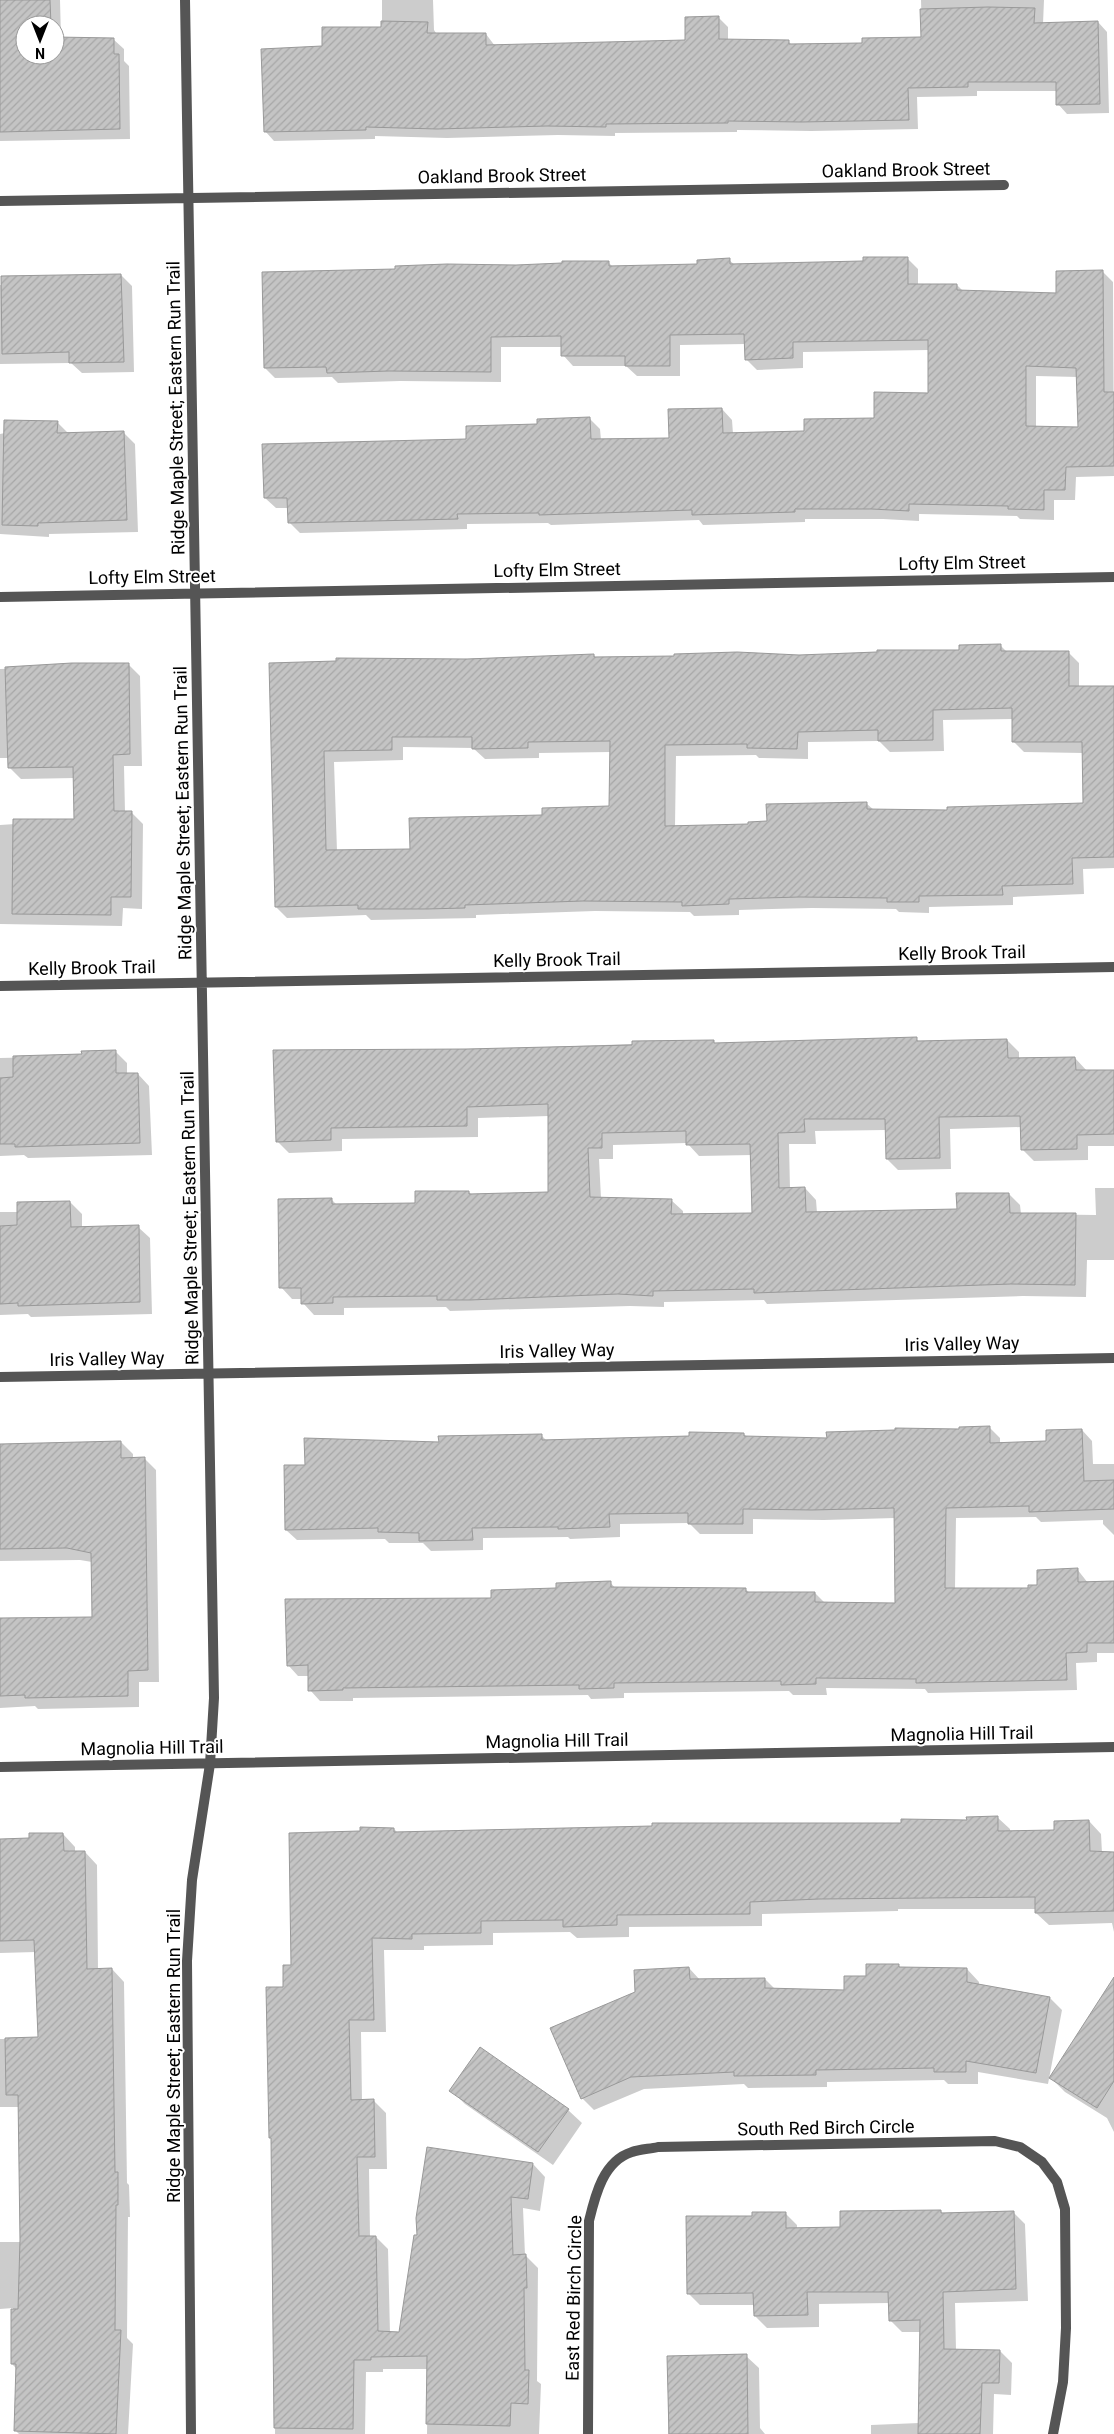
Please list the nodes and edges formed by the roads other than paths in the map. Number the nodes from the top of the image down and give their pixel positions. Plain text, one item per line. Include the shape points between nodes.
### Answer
1 (185, 0) edge
2 (1004, 185) dead end
3 (188, 197) junction
4 (0, 201) edge
5 (1114, 577) edge
6 (195, 593) junction
7 (0, 596) edge
8 (1114, 967) edge
9 (202, 983) junction
10 (0, 986) edge
11 (1114, 1358) edge
12 (208, 1373) junction
13 (0, 1377) edge
14 (1114, 1747) edge
15 (210, 1764) junction
16 (0, 1768) edge
17 (610, 2167) joint
18 (190, 2434) edge
19 (588, 2434) edge
20 (1053, 2434) edge

1 - 3 street, Ridge Maple Street; Eastern Run Trail
2 - 3 street, Oakland Brook Street
3 - 4 street, Oakland Brook Street
3 - 6 street, Ridge Maple Street; Eastern Run Trail
5 - 6 street, Lofty Elm Street
6 - 7 street, Lofty Elm Street
6 - 9 street, Ridge Maple Street; Eastern Run Trail
8 - 9 street, Kelly Brook Trail
9 - 10 street, Kelly Brook Trail
9 - 12 street, Ridge Maple Street; Eastern Run Trail
11 - 12 street, Iris Valley Way
12 - 13 street, Iris Valley Way
12 - 15 street, Ridge Maple Street; Eastern Run Trail via 214,1698
14 - 15 street, Magnolia Hill Trail
15 - 16 street, Magnolia Hill Trail
15 - 18 street, Ridge Maple Street; Eastern Run Trail via 192,1880 187,1961
17 - 19 street, East Red Birch Circle via 596,2191 589,2221
17 - 20 street, South Red Birch Circle via 630,2152 658,2147 996,2141 1020,2147 1042,2162 1057,2182 1064,2209 1066,2328 1063,2382

